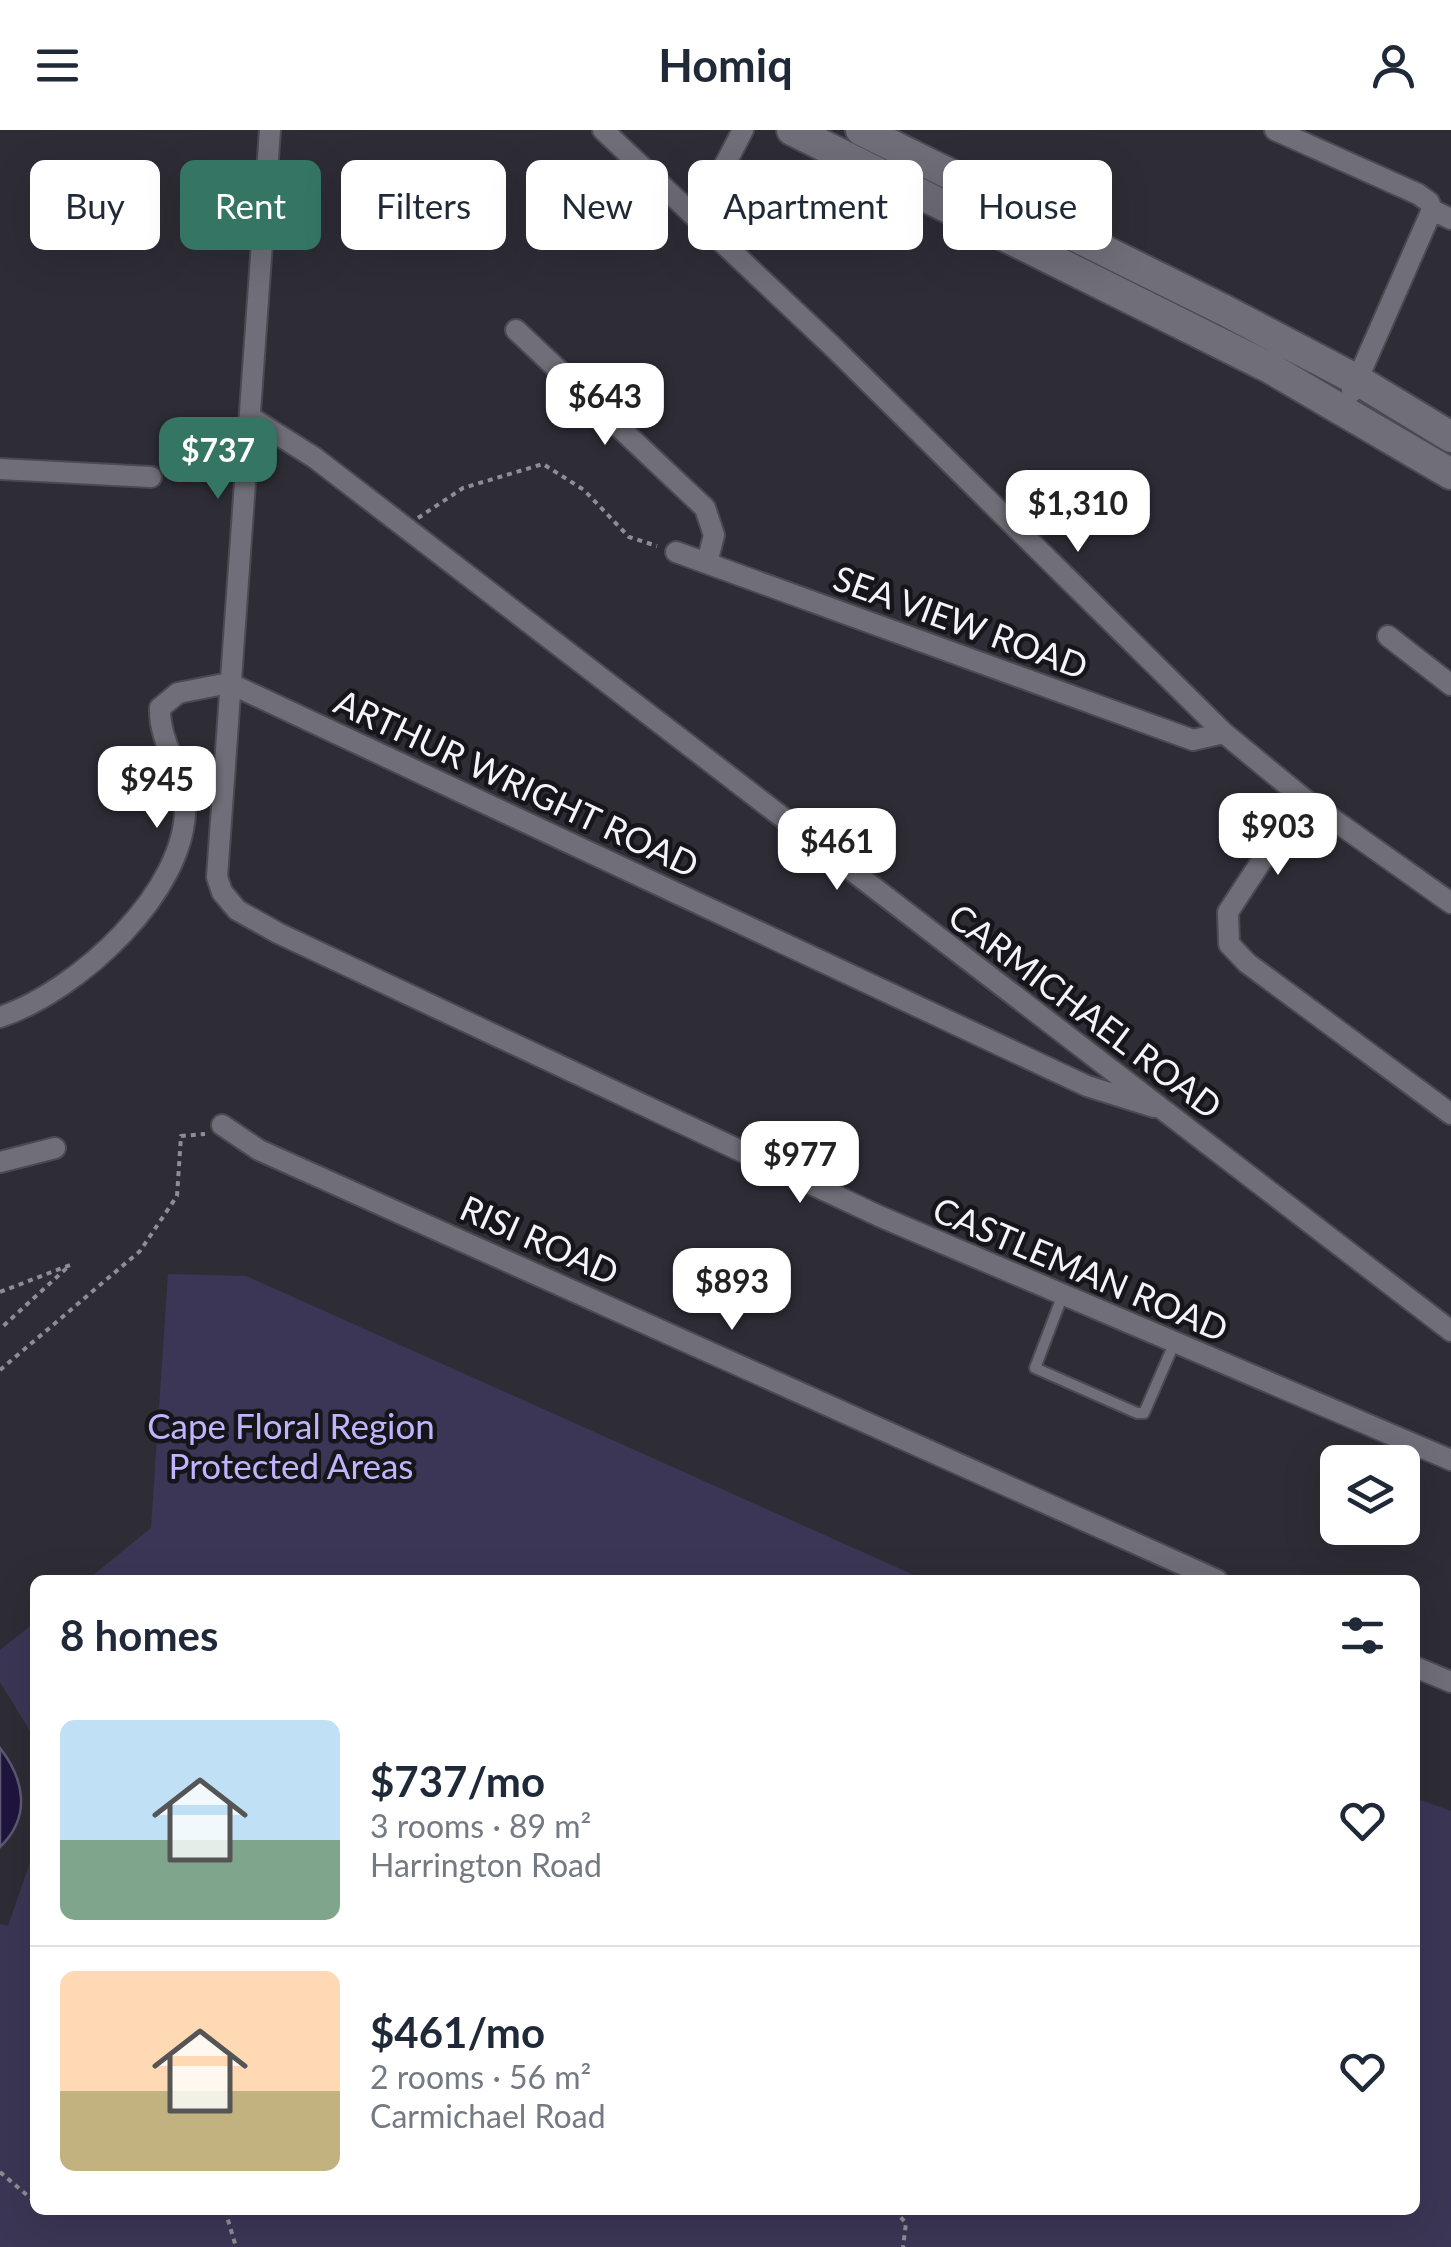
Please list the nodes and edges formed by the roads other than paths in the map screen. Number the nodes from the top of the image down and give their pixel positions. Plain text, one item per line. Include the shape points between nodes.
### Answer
1 (270, 130) edge
2 (603, 130) edge
3 (743, 130) edge
4 (792, 130) edge
5 (861, 130) edge
6 (1275, 130) edge
7 (727, 160) edge
8 (688, 210) edge
9 (1441, 215) edge
10 (730, 250) edge
11 (516, 330) dead end
12 (1358, 380) junction
13 (1343, 408) junction
14 (250, 418) junction
15 (1451, 437) edge
16 (0, 469) edge
17 (1451, 474) edge
18 (152, 477) dead end
19 (676, 552) road end
20 (706, 563) junction
21 (1388, 636) dead end
22 (229, 683) junction
23 (1451, 686) edge
24 (1224, 733) junction
25 (1303, 798) junction
26 (1451, 903) edge
27 (0, 1017) edge
28 (1161, 1107) junction
29 (1451, 1114) edge
30 (229, 1130) road end
31 (55, 1148) dead end
32 (0, 1162) edge
33 (1062, 1298) junction
34 (1451, 1332) edge
35 (1174, 1344) junction
36 (1451, 1460) edge
37 (1207, 1575) edge
38 (1420, 1669) edge
39 (1451, 1682) edge

1 - 14 street
2 - 8 street
3 - 7 street
4 - 13 main road
5 - 12 main road
6 - 9 street via 1418,194
9 - 12 street
10 - 24 street
11 - 20 street via 705,508 714,535
12 - 13 street
12 - 15 main road
13 - 17 main road
14 - 22 street
14 - 28 street, CARMICHAEL ROAD via 315,458
16 - 18 street
19 - 20 street, SEA VIEW ROAD
20 - 24 street, SEA VIEW ROAD via 1193,740
21 - 23 street
22 - 27 street via 178,693 160,708 185,805 177,855 148,907 50,992
22 - 28 street, ARTHUR WRIGHT ROAD via 1087,1086
22 - 33 street, CASTLEMAN ROAD via 218,877 238,910
24 - 25 street
25 - 26 street
25 - 29 street via 1228,912 1229,944
28 - 34 street, CARMICHAEL ROAD
30 - 37 street, RISI ROAD
31 - 32 street
33 - 35 street, CASTLEMAN ROAD
33 - 35 lane via 1035,1368 1137,1413 1146,1409
35 - 36 street, CASTLEMAN ROAD
38 - 39 street

